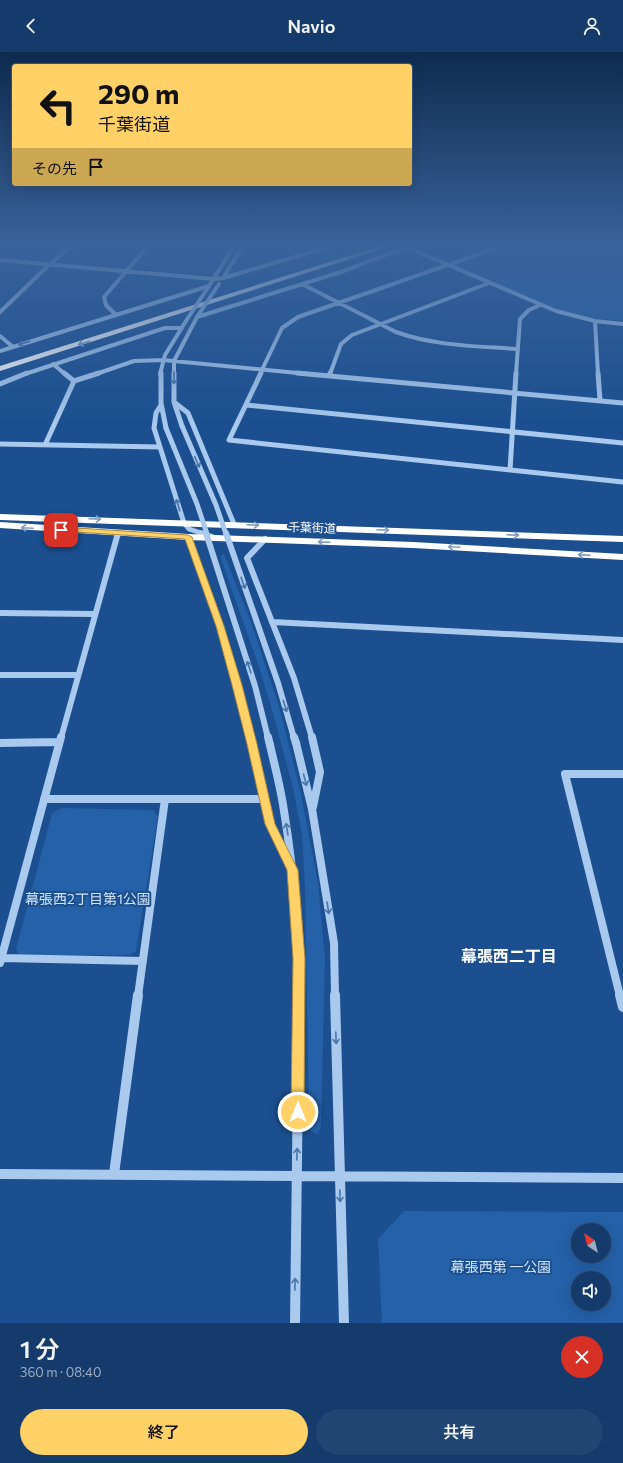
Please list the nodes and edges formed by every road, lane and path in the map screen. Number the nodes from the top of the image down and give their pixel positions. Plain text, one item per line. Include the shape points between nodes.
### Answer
1 (105, 305) edge
2 (147, 305) edge
3 (178, 305) edge
4 (196, 305) edge
5 (202, 305) edge
6 (205, 305) edge
7 (234, 305) edge
8 (330, 305) edge
9 (345, 305) edge
10 (428, 305) edge
11 (540, 305) joint
12 (116, 315) junction
13 (197, 317) junction
14 (595, 321) junction
15 (380, 323) junction
16 (623, 324) edge
17 (182, 328) junction
18 (0, 336) edge
19 (13, 347) junction
20 (517, 349) junction
21 (61, 350) junction
22 (0, 351) edge
23 (163, 360) junction
24 (174, 360) junction
25 (0, 361) edge
26 (53, 364) junction
27 (0, 369) edge
28 (264, 369) junction
29 (0, 374) edge
30 (329, 375) junction
31 (74, 381) junction
32 (0, 384) edge
33 (515, 393) junction
34 (600, 400) junction
35 (174, 402) junction
36 (623, 403) edge
37 (161, 405) junction
38 (247, 405) junction
39 (513, 432) junction
40 (623, 443) edge
41 (0, 444) edge
42 (45, 445) junction
43 (160, 448) junction
44 (510, 470) junction
45 (623, 482) edge
46 (0, 512) edge
47 (0, 517) edge
48 (34, 518) junction
49 (184, 523) junction
50 (234, 524) junction
51 (0, 525) edge
52 (118, 533) junction
53 (188, 537) junction
54 (214, 538) junction
55 (265, 539) junction
56 (623, 539) edge
57 (623, 557) edge
58 (0, 613) edge
59 (94, 614) junction
60 (272, 622) junction
61 (623, 640) edge
62 (0, 675) edge
63 (77, 675) junction
64 (0, 742) edge
65 (59, 742) junction
66 (623, 774) edge
67 (44, 799) junction
68 (165, 799) junction
69 (263, 800) junction
70 (312, 809) junction
71 (293, 870) junction
72 (1, 960) edge
73 (143, 961) junction
74 (623, 1007) edge
75 (0, 1174) edge
76 (114, 1174) junction
77 (297, 1175) junction
78 (340, 1175) junction
79 (623, 1178) edge
80 (295, 1323) edge
81 (344, 1323) edge

1 - 12 street
2 - 12 street
3 - 25 highway
4 - 17 street, bridge
5 -> 21 highway
6 - 13 street, bridge
7 - 13 street
8 - 28 street via 287,323 282,328
9 - 15 street
10 - 15 street
11 - 14 street via 563,314
11 - 20 street via 529,310 520,319
12 -> 19 street
13 - 24 street
14 - 16 street
14 - 34 street
15 - 20 street via 402,334 426,341
15 - 30 street via 357,332 341,344
17 - 23 street
17 - 26 street via 165,328
18 - 19 street
19 - 22 street
20 - 33 street
21 - 27 highway
21 - 29 highway via 52,356
23 - 24 street
23 - 31 street via 134,361
23 - 37 street
24 - 28 street
24 -> 35 street
26 - 31 street
26 - 32 street
28 - 30 street
28 - 38 street
30 - 33 street
31 - 42 street
33 - 34 street
33 - 39 street
34 - 36 street
35 - 50 street via 188,413
35 -> 70 street, bridge via 216,505 278,683
37 - 43 street via 154,419
71 -> 37 street, bridge via 284,809 255,686 197,504 166,428
38 - 39 street
38 - 44 street via 229,440
39 - 40 street
39 - 44 street
41 - 42 street
42 - 43 street
49 -> 43 street
44 - 45 street
46 - 48 highway via 21,513
47 - 48 highway, 千葉街道
48 -> 49 highway, 千葉街道
49 - 50 highway, 千葉街道
49 - 54 street via 189,529
50 -> 56 highway, 千葉街道
52 -> 51 highway, 千葉街道
52 - 53 highway, 千葉街道
52 - 59 street
53 - 54 highway, 千葉街道
53 - 69 street via 233,670
54 - 55 highway, 千葉街道
57 -> 55 highway, 千葉街道
55 - 60 street via 247,558
58 - 59 street
59 - 63 street
60 - 61 street
60 - 70 street via 314,740 320,772
62 - 63 street
63 - 65 street
64 - 65 street
65 - 67 street
66 - 74 street via 565,774
67 - 68 street
67 - 72 street
68 - 69 street
68 - 73 street
69 - 71 street via 270,824
70 -> 78 street via 334,943
77 -> 71 street via 299,959
72 - 73 street
73 - 76 street
75 - 76 street
76 - 77 street
77 - 78 street
80 -> 77 street
78 - 79 street
78 -> 81 street

